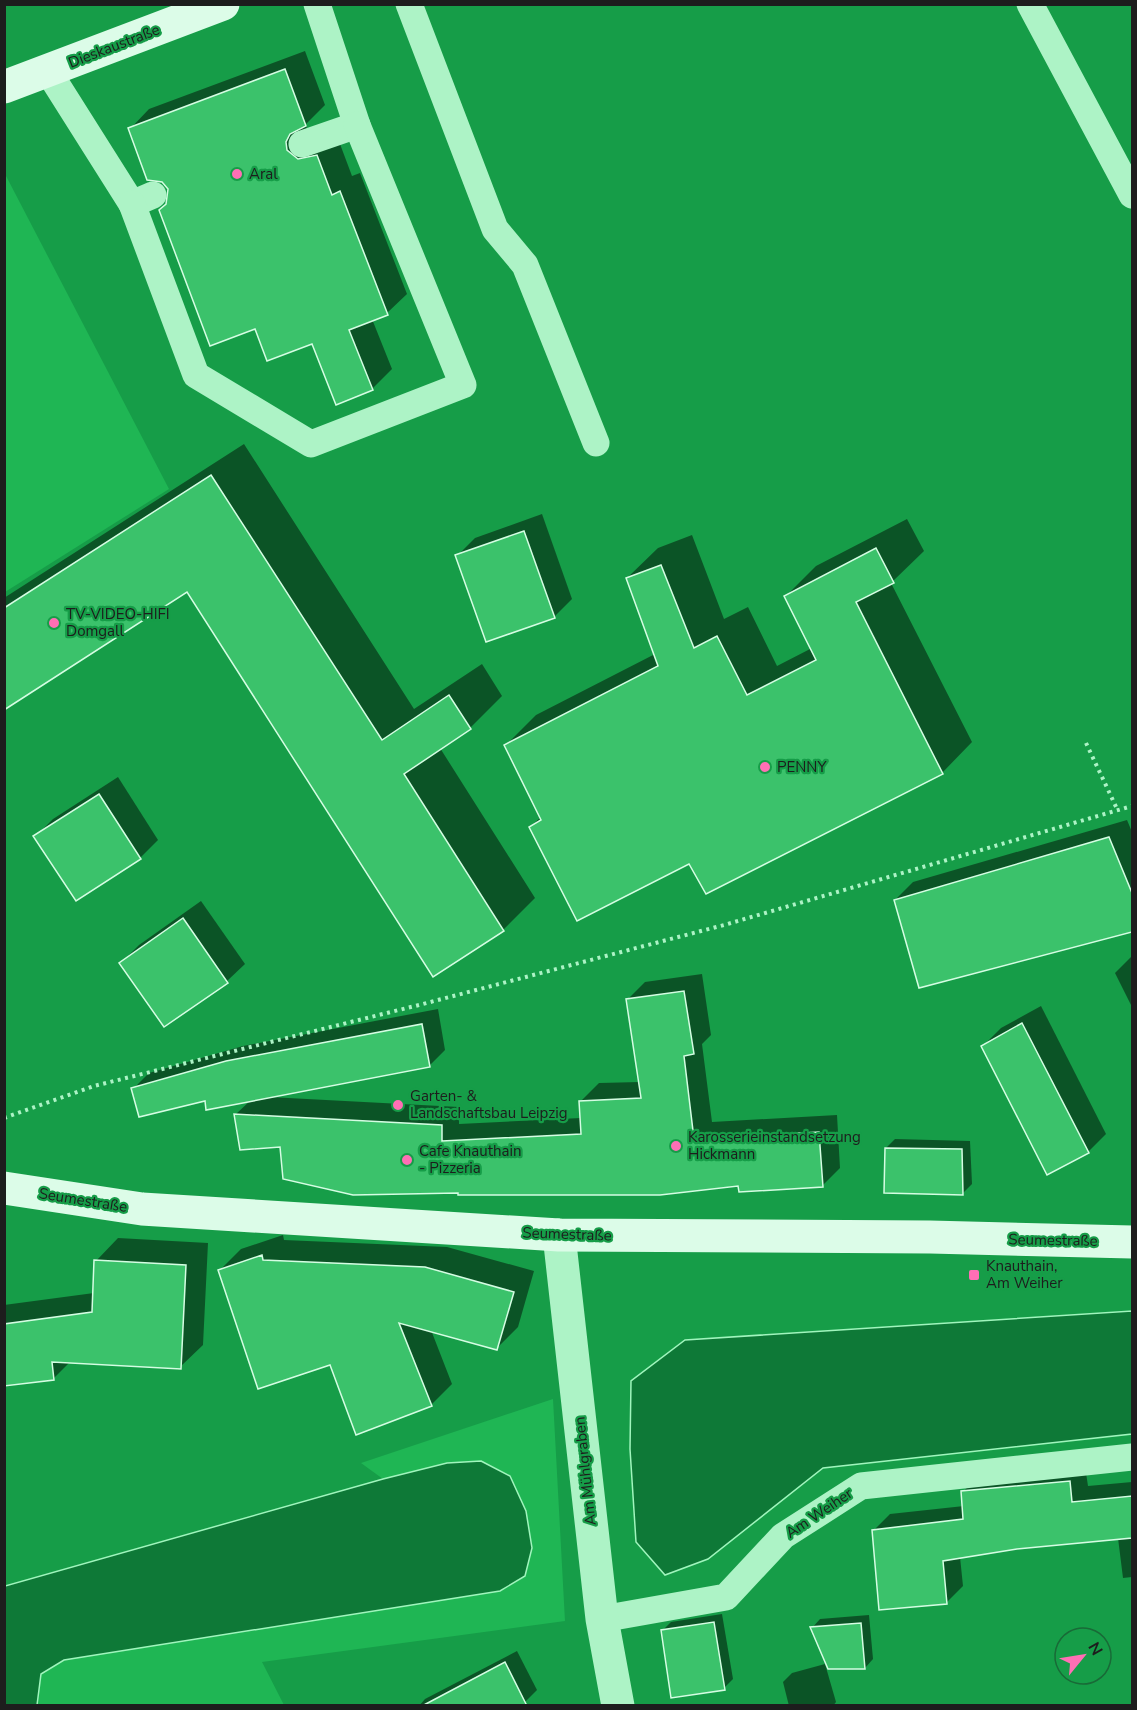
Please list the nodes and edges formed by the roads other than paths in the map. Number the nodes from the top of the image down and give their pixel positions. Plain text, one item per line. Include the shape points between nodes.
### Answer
1 (223, 4) edge
2 (317, 4) edge
3 (409, 4) edge
4 (1030, 4) edge
5 (48, 70) junction
6 (4, 87) edge
7 (357, 125) junction
8 (302, 144) dead end
9 (1132, 195) edge
10 (596, 443) dead end
11 (4, 1188) edge
12 (559, 1235) junction
13 (1132, 1242) edge
14 (1132, 1457) edge
15 (602, 1619) junction
16 (618, 1706) edge

1 - 5 street, Dieskaustraße
2 - 7 lane
3 - 10 lane via 495,230 525,265
4 - 9 lane
5 - 6 street, Dieskaustraße
5 - 7 lane via 143,200 196,375 311,444 463,385
7 - 8 lane
11 - 12 street, Seumestraße via 142,1209
12 - 13 street, Seumestraße
12 - 15 street, Am Mühlgraben
14 - 15 lane, Am Weiher via 861,1486 783,1536 726,1597
15 - 16 street, Am Mühlgraben

